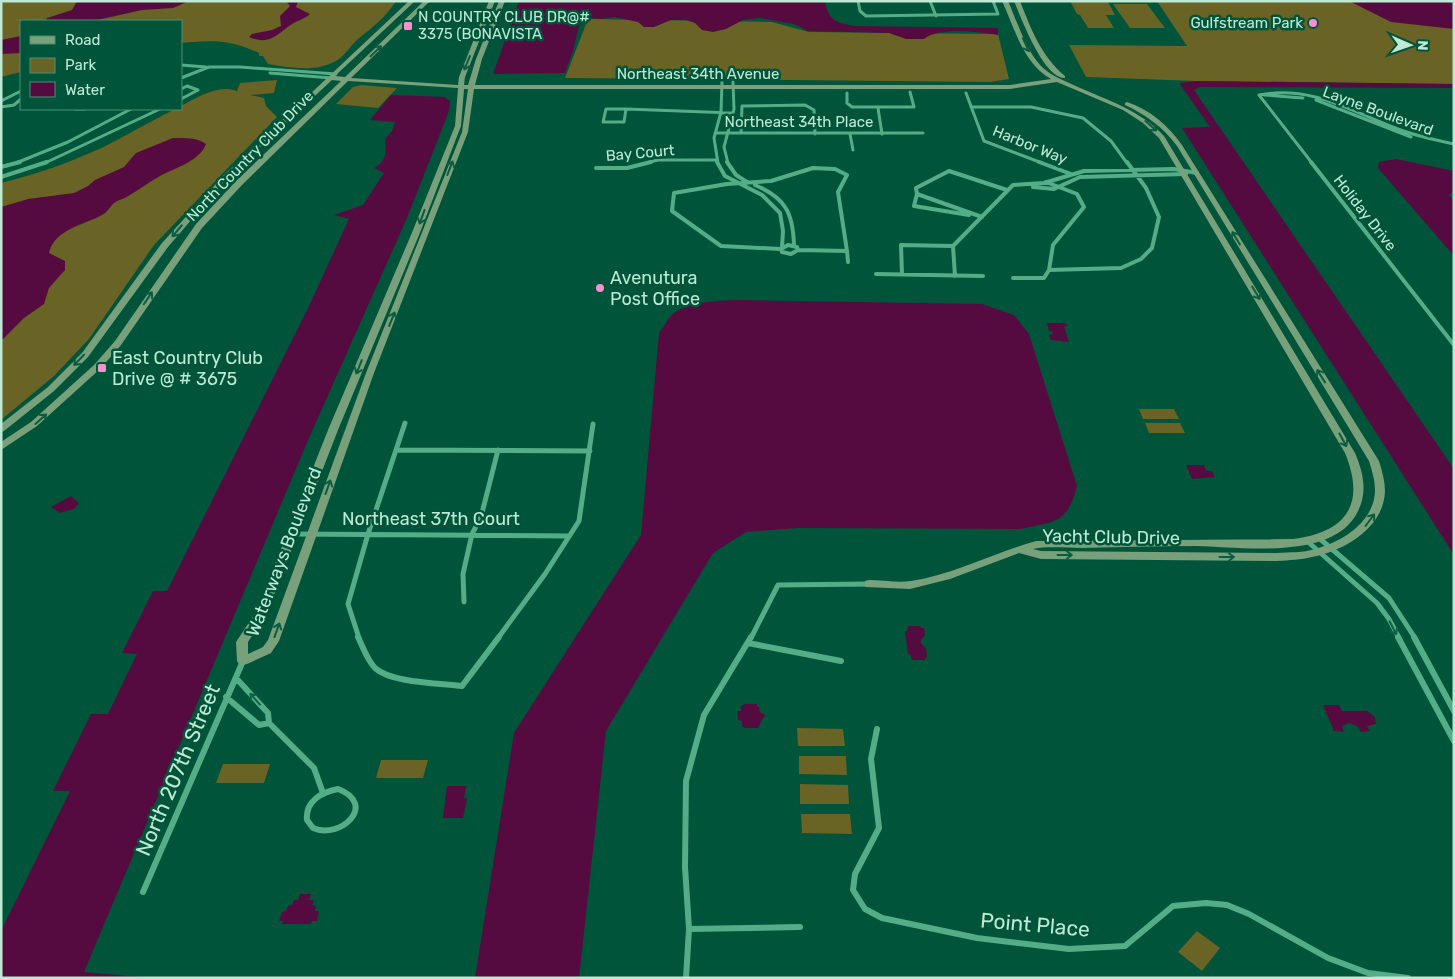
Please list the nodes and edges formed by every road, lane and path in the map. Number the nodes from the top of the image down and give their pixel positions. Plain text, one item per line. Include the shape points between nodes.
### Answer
1 (412, 1) edge
2 (427, 1) edge
3 (492, 1) edge
4 (502, 1) edge
5 (858, 1) edge
6 (930, 1) edge
7 (993, 1) edge
8 (1005, 1) edge
9 (1017, 1) edge
10 (936, 16) junction
11 (182, 65) edge
12 (209, 67) junction
13 (223, 67) junction
14 (1049, 75) junction
15 (334, 76) junction
16 (349, 77) junction
17 (182, 78) edge
18 (1060, 79) junction
19 (462, 84) junction
20 (472, 84) junction
21 (722, 84) junction
22 (733, 84) junction
23 (182, 88) edge
24 (20, 92) edge
25 (910, 92) dead end
26 (847, 93) dead end
27 (966, 93) dead end
28 (1258, 96) junction
29 (182, 98) edge
30 (20, 100) edge
31 (1, 101) edge
32 (1, 107) edge
33 (971, 107) junction
34 (878, 108) junction
35 (626, 109) junction
36 (131, 110) edge
37 (158, 110) edge
38 (721, 112) junction
39 (733, 112) junction
40 (1382, 122) junction
41 (1376, 124) junction
42 (715, 133) junction
43 (727, 133) junction
44 (741, 133) junction
45 (923, 133) dead end
46 (815, 134) junction
47 (850, 134) junction
48 (882, 134) junction
49 (1454, 145) edge
50 (853, 150) dead end
51 (716, 160) junction
52 (1, 167) edge
53 (596, 168) dead end
54 (1131, 169) junction
55 (1182, 172) junction
56 (1197, 173) junction
57 (1071, 174) junction
58 (1134, 174) junction
59 (1, 176) edge
60 (1080, 177) junction
61 (736, 183) junction
62 (751, 183) junction
63 (1045, 183) junction
64 (1058, 187) junction
65 (1008, 190) junction
66 (917, 194) junction
67 (982, 217) junction
68 (794, 246) junction
69 (953, 246) junction
70 (781, 248) junction
71 (798, 250) junction
72 (847, 250) junction
73 (848, 262) dead end
74 (151, 265) junction
75 (171, 265) junction
76 (1049, 270) junction
77 (876, 274) dead end
78 (902, 274) junction
79 (955, 276) junction
80 (983, 276) dead end
81 (1013, 278) dead end
82 (95, 342) junction
83 (118, 343) junction
84 (1454, 345) edge
85 (405, 423) dead end
86 (593, 424) dead end
87 (1, 429) edge
88 (1, 447) edge
89 (396, 450) junction
90 (498, 450) junction
91 (590, 451) junction
92 (311, 533) junction
93 (292, 534) junction
94 (368, 534) junction
95 (472, 534) junction
96 (569, 536) junction
97 (1319, 538) junction
98 (1307, 541) junction
99 (1331, 547) junction
100 (1017, 549) junction
101 (1319, 552) junction
102 (869, 584) joint
103 (1389, 598) junction
104 (464, 602) dead end
105 (1377, 602) junction
106 (748, 643) junction
107 (243, 661) junction
108 (841, 661) dead end
109 (236, 678) junction
110 (226, 697) junction
111 (1454, 711) edge
112 (269, 723) junction
113 (877, 729) dead end
114 (1454, 742) edge
115 (322, 793) junction
116 (143, 892) dead end
117 (800, 927) dead end
118 (689, 929) junction
119 (686, 978) edge
120 (1408, 978) edge

1 - 15 street, North Country Club Drive
16 -> 2 street, North Country Club Drive
3 -> 19 street, Waterways Boulevard
4 - 20 street, Waterways Boulevard via 479,57
5 - 10 street via 860,11 866,16
6 - 10 street
7 - 10 street via 998,14
8 -> 14 street via 1032,59
9 - 18 street via 1042,56
11 - 12 street
12 - 13 street
12 - 17 street
13 - 15 street
13 - 15 street
14 - 18 street, Northeast 34th Avenue
14 - 22 street, Northeast 34th Avenue via 1004,82
15 - 16 street, Northeast 34th Avenue
15 -> 74 street, North Country Club Drive via 227,175
16 - 19 street, Northeast 34th Avenue
16 - 75 street, North Country Club Drive via 233,190 199,226
18 - 22 street, Northeast 34th Avenue via 1010,87
18 -> 55 street, Yacht Club Drive via 1142,119 1162,137
18 - 56 street, Yacht Club Drive via 1139,109 1156,119 1168,129
19 - 20 street, Northeast 34th Avenue
19 -> 93 street, Waterways Boulevard via 458,126
20 - 21 street, Northeast 34th Avenue
92 -> 20 street, Waterways Boulevard via 465,132
21 - 22 street, Northeast 34th Avenue
21 - 38 street
22 - 39 street
23 - 29 street via 187,86 198,90
24 - 31 street
25 - 34 street via 914,107
26 - 34 street via 849,106
27 - 33 street, Harbor Way
28 - 40 street, Layne Boulevard via 1273,91 1308,95 1341,104
28 - 41 street, Layne Boulevard via 1281,95 1313,100
28 - 84 street, Holiday Drive
30 - 32 street via 14,105
33 - 54 street, Harbor Way via 1031,107 1083,118 1112,141
33 - 57 street, Harbor Way via 984,141
34 - 48 street
35 - 35 street via 606,109 603,122 624,122
35 - 38 street
36 - 52 street via 29,159
37 - 59 street via 45,163
38 - 39 street
38 - 42 street
39 - 43 street
40 - 41 street
40 - 49 street, Layne Boulevard
41 - 49 street, Layne Boulevard
42 - 43 street, Northeast 34th Place
42 - 51 street
43 - 44 street, Northeast 34th Place
43 - 62 street via 726,159 732,172
44 - 46 street, Northeast 34th Place
44 - 46 street via 742,106 810,106 814,110
45 - 48 street, Northeast 34th Place
46 - 47 street, Northeast 34th Place
47 - 48 street, Northeast 34th Place
47 - 50 street
51 - 53 street, Bay Court via 658,160 628,168
51 - 61 street via 725,176
54 - 55 street, Harbor Way
54 - 57 street, Harbor Way
54 - 58 street, Harbor Way
55 - 56 street, Harbor Way
55 - 58 street, Harbor Way
55 -> 97 street, Yacht Club Drive via 1299,364 1357,467 1360,488 1354,513 1346,522
99 -> 56 street, Yacht Club Drive via 1354,535 1373,516 1381,493 1378,470
57 - 60 street, Harbor Way
57 - 63 street, Harbor Way
58 - 60 street, Harbor Way
58 - 76 street via 1146,188 1159,217 1152,248 1141,259 1121,268
60 - 64 street, Harbor Way
61 - 62 street
61 - 70 street via 762,195 780,213
61 - 70 street via 674,193 672,212 721,246
62 - 68 street via 786,204 792,217
62 - 72 street via 760,184 819,167 837,169 847,175 838,192
63 - 64 street, Harbor Way
63 - 65 street via 1014,185
64 - 65 street via 1015,187
64 - 76 street, Harbor Way via 1077,194 1084,207 1053,245
65 - 66 street via 949,171 916,188
65 - 67 street
66 - 67 street
66 - 67 street via 914,206
67 - 69 street
68 - 70 street
68 - 71 street
69 - 78 street via 901,245
69 - 79 street
70 - 71 street via 788,254
71 - 72 street
72 - 73 street
74 - 75 street
74 - 82 street, North Country Club Drive
83 -> 75 street, North Country Club Drive
76 - 81 street via 1044,278
77 - 78 street
78 - 79 street
79 - 80 street
82 - 83 street
82 -> 87 street, North Country Club Drive via 51,388
88 -> 83 street, North Country Club Drive via 34,424
85 - 89 street
86 - 91 street
89 - 90 street
89 - 94 street
90 - 91 street
90 - 95 street via 481,517
91 - 96 street via 579,521
92 - 93 street, Northeast 37th Court
92 - 94 street, Northeast 37th Court
107 -> 92 street, Waterways Boulevard via 267,650 273,641
93 - 107 street, Waterways Boulevard via 261,613 242,642
94 - 95 street, Northeast 37th Court
94 - 96 street via 348,604 370,662 392,677 462,686 545,574
95 - 96 street, Northeast 37th Court
95 - 104 street via 463,574
97 - 98 street, Yacht Club Drive
97 - 99 street
98 - 100 street, Yacht Club Drive via 1036,544
98 - 101 street
99 - 101 street, Yacht Club Drive
99 - 103 street
100 -> 101 street, Yacht Club Drive via 1041,555 1209,557 1277,557
100 - 102 street via 963,570 914,584
101 - 105 street
102 - 106 street via 778,585
103 - 105 street
103 - 111 street via 1407,623
105 -> 114 street
106 - 108 street
106 - 118 street via 704,715 686,781 685,867
107 - 109 street, North 207th Street
109 - 110 street, North 207th Street
112 -> 109 street via 268,713
110 - 112 street via 259,725
110 - 116 street, North 207th Street
112 - 115 street via 314,768
113 - 120 street, Point Place via 871,759 880,828 855,874 853,890 865,909 882,918 977,938 1069,950 1125,946 1173,906 1228,905 1328,958 1368,972
115 - 115 street via 307,811 309,824 322,831 338,829 356,812 356,799 338,789
117 - 118 street
118 - 119 street

